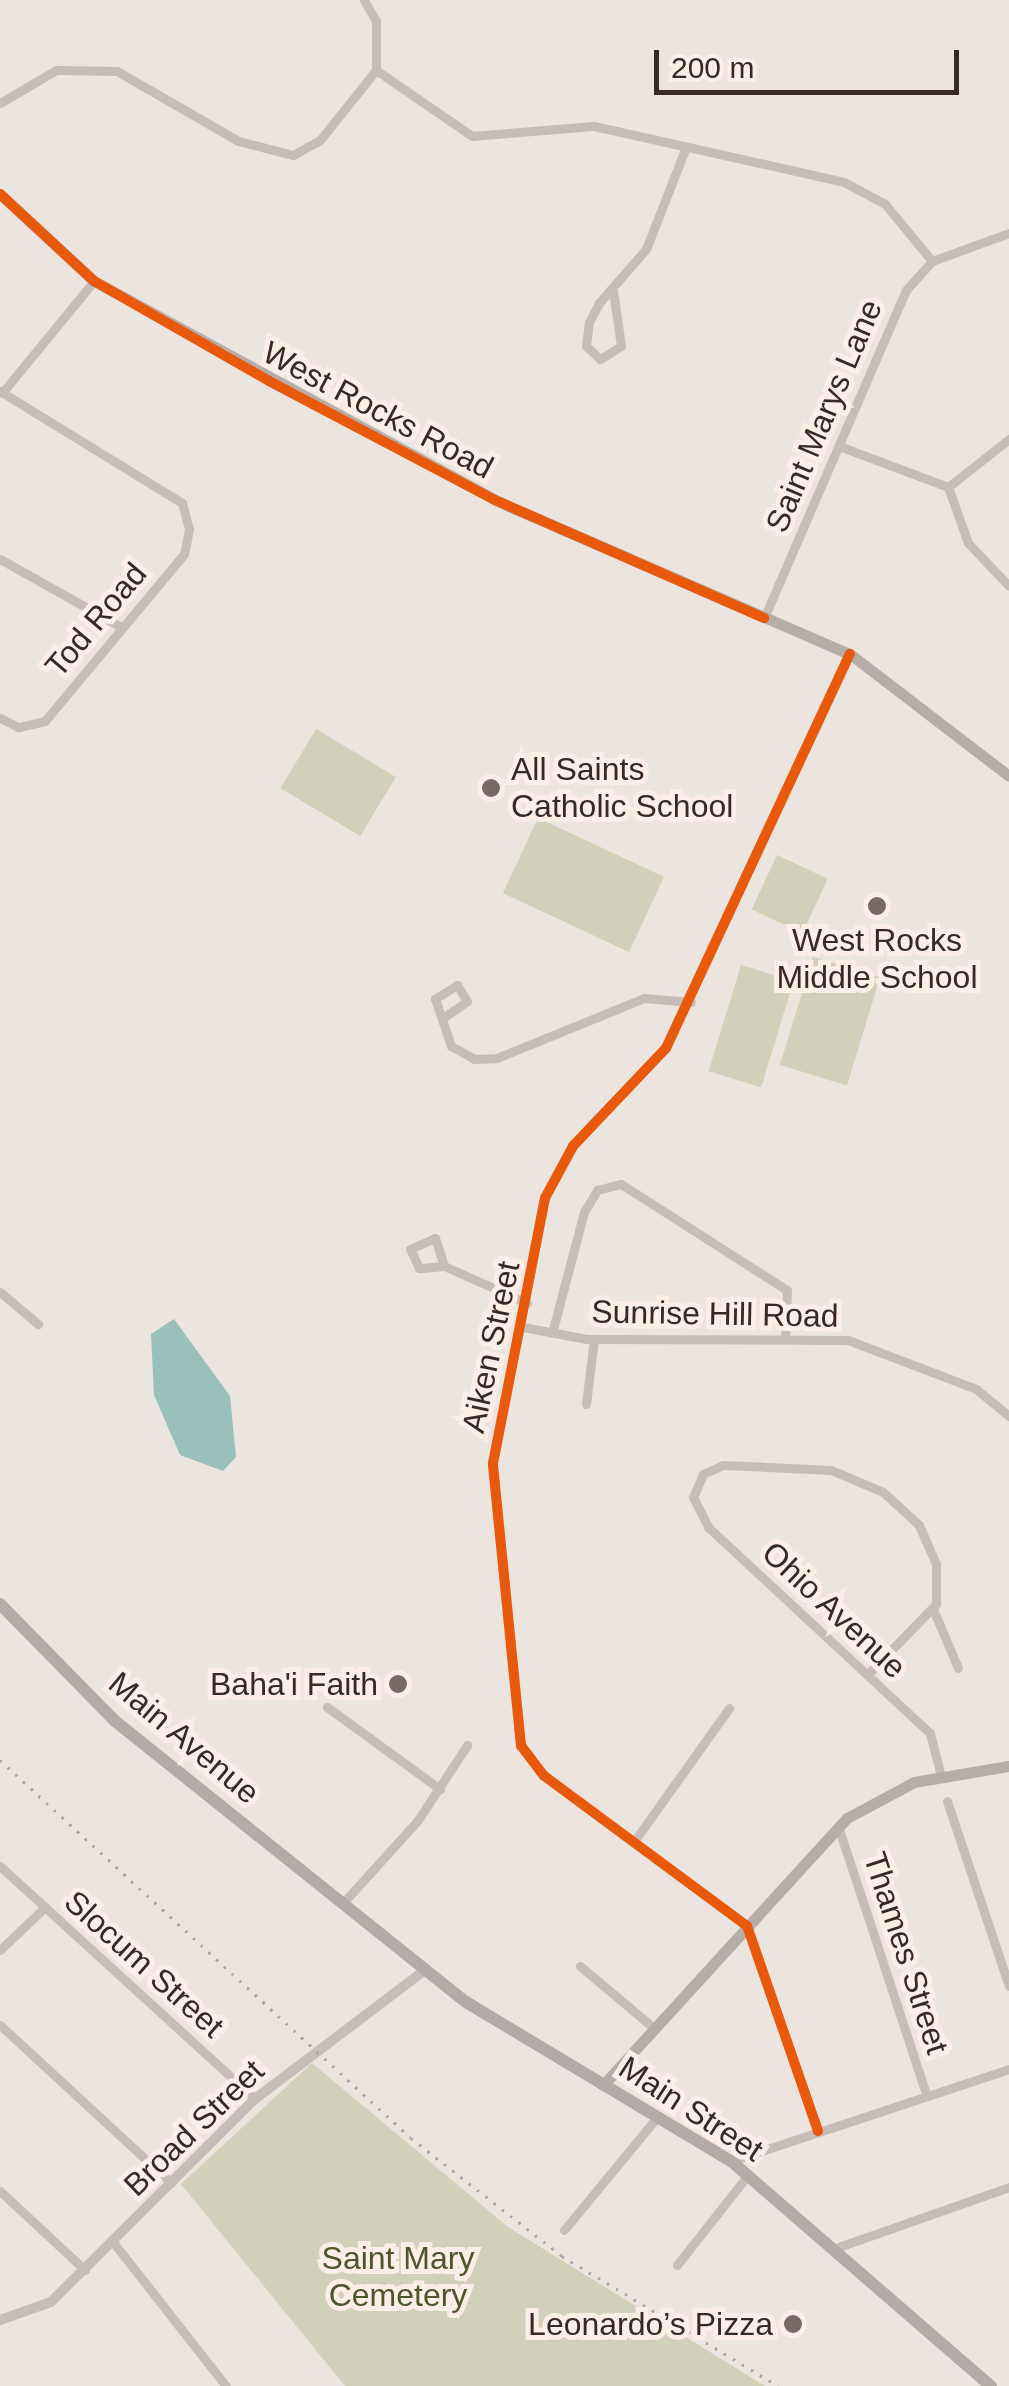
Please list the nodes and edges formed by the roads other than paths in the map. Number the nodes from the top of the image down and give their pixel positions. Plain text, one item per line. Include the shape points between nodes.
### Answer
1 (364, 0) edge
2 (376, 70) junction
3 (0, 103) edge
4 (686, 147) junction
5 (0, 194) edge
6 (1009, 233) edge
7 (932, 262) junction
8 (94, 281) junction
9 (613, 291) junction
10 (1, 392) edge
11 (1009, 438) edge
12 (838, 446) junction
13 (948, 487) junction
14 (0, 558) edge
15 (1009, 586) edge
16 (764, 618) junction
17 (121, 626) junction
18 (850, 654) junction
19 (0, 718) edge
20 (1009, 776) edge
21 (691, 1002) junction
22 (443, 1018) dead end
23 (444, 1266) junction
24 (0, 1292) edge
25 (527, 1303) junction
26 (38, 1324) dead end
27 (523, 1327) junction
28 (552, 1332) junction
29 (785, 1337) junction
30 (594, 1339) junction
31 (586, 1404) dead end
32 (1009, 1416) edge
33 (0, 1604) edge
34 (933, 1610) junction
35 (958, 1668) dead end
36 (868, 1674) junction
37 (327, 1707) dead end
38 (730, 1708) dead end
39 (467, 1744) dead end
40 (1009, 1766) edge
41 (941, 1776) junction
42 (440, 1790) junction
43 (947, 1801) dead end
44 (838, 1826) junction
45 (635, 1840) junction
46 (0, 1866) edge
47 (344, 1903) junction
48 (45, 1907) junction
49 (747, 1926) junction
50 (0, 1950) edge
51 (580, 1966) dead end
52 (426, 1970) junction
53 (1009, 1986) edge
54 (0, 2025) edge
55 (656, 2028) junction
56 (1009, 2068) edge
57 (603, 2085) junction
58 (927, 2096) junction
59 (255, 2099) junction
60 (658, 2116) junction
61 (818, 2131) junction
62 (731, 2161) junction
63 (747, 2176) junction
64 (171, 2184) junction
65 (1009, 2188) edge
66 (0, 2191) edge
67 (564, 2230) dead end
68 (114, 2242) junction
69 (833, 2249) junction
70 (678, 2265) dead end
71 (85, 2270) junction
72 (0, 2320) edge
73 (226, 2386) edge
74 (991, 2386) edge

1 - 2 street via 376,21
2 - 3 street via 320,140 293,155 238,141 116,71 56,70
2 - 4 street via 472,136 594,126
4 - 7 street via 844,182 884,204
4 - 9 street via 654,235
5 - 8 main road, West Rocks Road
6 - 7 street
7 - 12 street, Saint Marys Lane via 888,324
8 - 10 street
8 - 16 main road, West Rocks Road via 494,500
9 - 9 street via 586,332 600,360 621,346
10 - 17 street, Tod Road via 182,503 184,554
11 - 13 street
12 - 13 street
12 - 16 street, Saint Marys Lane
13 - 15 street via 968,543
14 - 17 street
16 - 18 main road, West Rocks Road
17 - 19 street, Tod Road via 45,720 18,727
18 - 20 main road, West Rocks Road
18 - 21 street, Aiken Street
21 - 22 street via 661,994 486,1059 460,1054
21 - 25 street, Aiken Street via 666,1048 572,1146 545,1198
23 - 23 street via 435,1238 410,1248 418,1268
23 - 25 street
24 - 26 street
25 - 27 street, Aiken Street
27 - 28 street, Sunrise Hill Road
27 - 45 street, Aiken Street via 494,1462 516,1726 536,1769
28 - 29 street via 584,1212 597,1190 622,1184 787,1290
28 - 30 street, Sunrise Hill Road
29 - 30 street, Sunrise Hill Road
29 - 32 street, Sunrise Hill Road via 887,1352 976,1390
30 - 31 street
33 - 47 main road, Main Avenue via 115,1721
34 - 35 street
34 - 36 street
34 - 36 street, Ohio Avenue via 939,1582 927,1539 869,1484 818,1468 756,1466 717,1466 697,1482 693,1502 708,1527
36 - 41 street, Ohio Avenue via 934,1737
37 - 42 street
38 - 45 street
39 - 42 street
40 - 41 main road
41 - 44 main road via 881,1795
42 - 47 street
43 - 53 street
44 - 49 main road
44 - 58 street, Thames Street
45 - 49 street, Aiken Street
46 - 48 street, Slocum Street
47 - 52 main road, Main Street
48 - 50 street
48 - 59 street, Slocum Street
49 - 55 main road
49 - 61 street
51 - 55 street
52 - 57 main road, Main Street
52 - 59 street, Broad Street
54 - 64 street
55 - 57 main road
56 - 58 street
57 - 60 main road, Main Street
58 - 61 street
59 - 64 street, Broad Street
60 - 62 main road, Main Street
60 - 67 street
61 - 62 street
62 - 63 main road, Main Street
63 - 69 main road, Main Street
63 - 70 street
64 - 68 street, Broad Street
65 - 69 street
66 - 71 street
68 - 71 street, Broad Street
68 - 73 street
69 - 74 main road, Main Street
71 - 72 street, Broad Street via 51,2302

